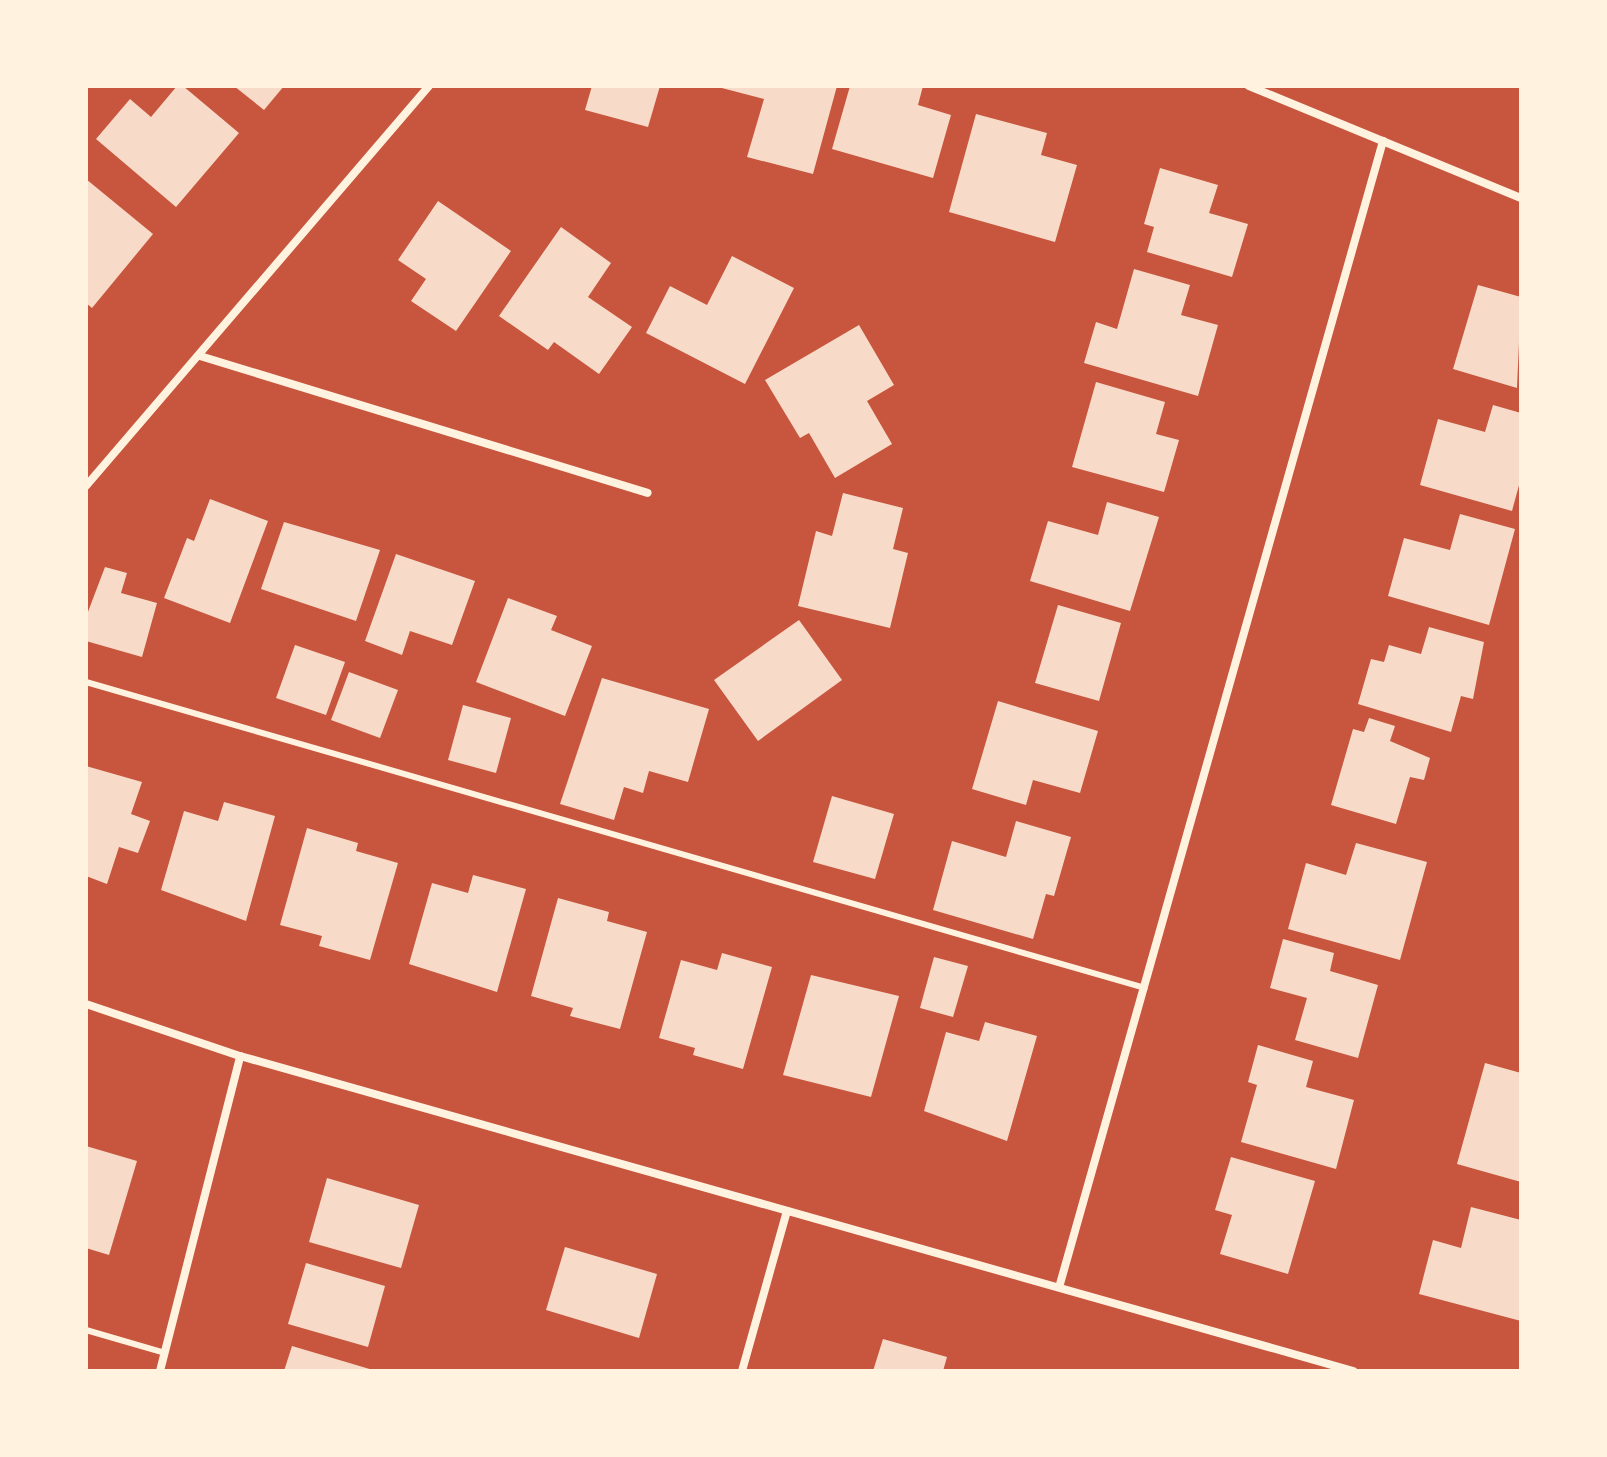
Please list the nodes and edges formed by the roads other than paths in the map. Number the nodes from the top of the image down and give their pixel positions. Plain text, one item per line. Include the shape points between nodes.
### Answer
1 (429, 86) edge
2 (1249, 86) edge
3 (1383, 141) junction
4 (1521, 198) edge
5 (200, 356) junction
6 (86, 486) edge
7 (648, 493) dead end
8 (86, 682) edge
9 (1145, 988) junction
10 (86, 1004) edge
11 (240, 1056) junction
12 (787, 1211) junction
13 (1060, 1284) junction
14 (86, 1330) edge
15 (165, 1353) junction
16 (1333, 1368) edge
17 (160, 1371) edge
18 (742, 1371) edge
19 (1353, 1371) edge

1 - 5 street
2 - 3 street
3 - 4 street
3 - 9 street
5 - 6 street
5 - 7 street
8 - 9 lane
9 - 13 street
10 - 11 street
11 - 12 street
11 - 15 street
12 - 13 street
12 - 18 street
13 - 16 street
14 - 15 lane
15 - 17 street
16 - 19 street

